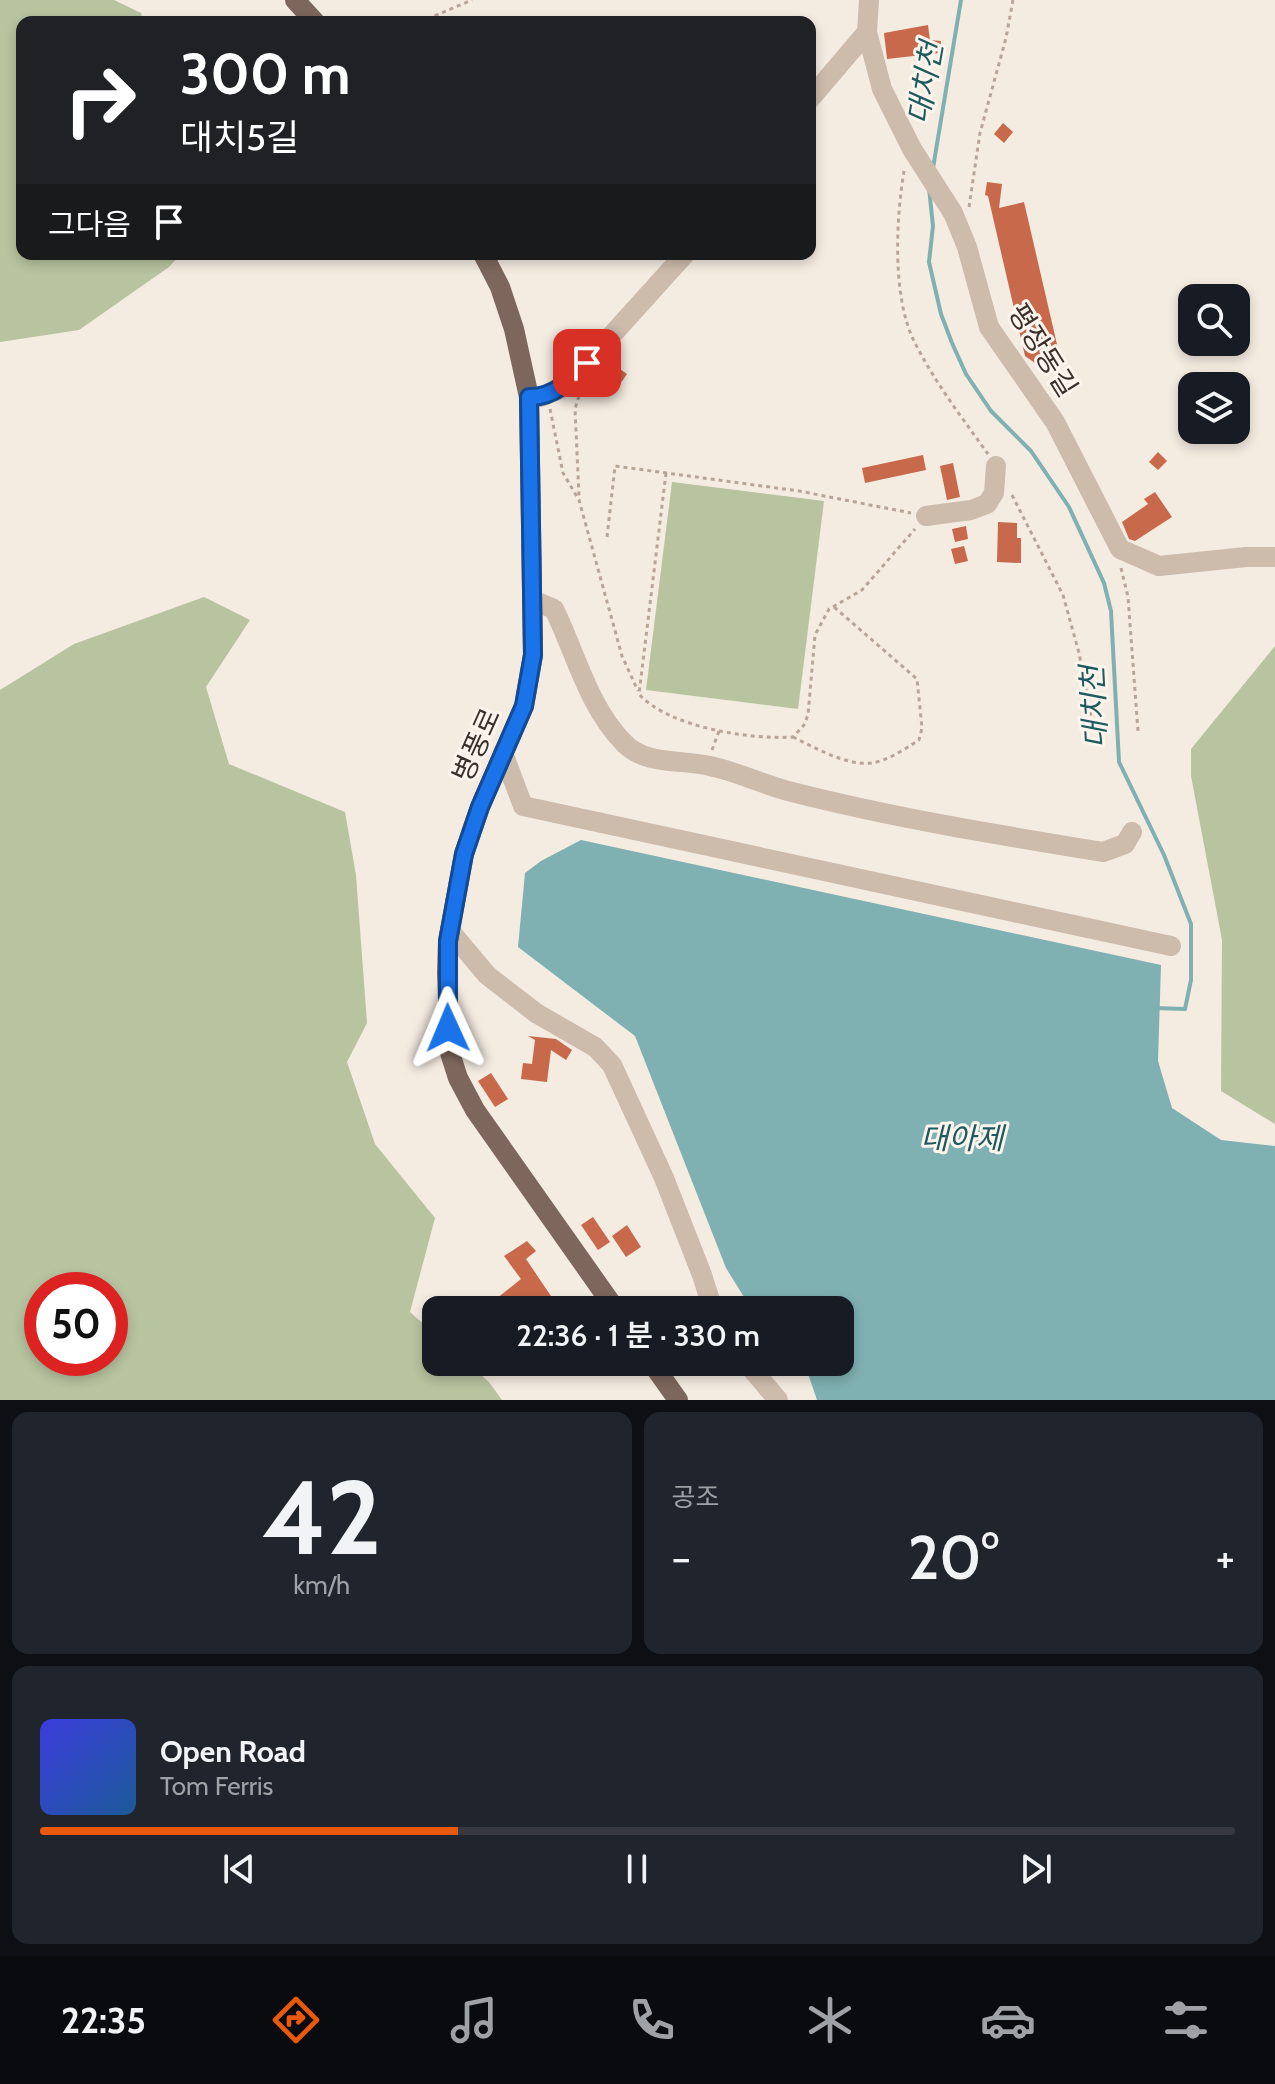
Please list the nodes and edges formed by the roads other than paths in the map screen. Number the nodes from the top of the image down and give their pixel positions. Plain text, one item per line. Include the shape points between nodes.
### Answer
1 (295, 0) edge
2 (869, 0) edge
3 (310, 16) edge
4 (867, 32) junction
5 (816, 92) edge
6 (486, 260) edge
7 (680, 260) edge
8 (538, 396) junction
9 (996, 466) road end
10 (926, 516) road end
11 (1275, 557) edge
12 (532, 600) junction
13 (503, 753) junction
14 (1132, 832) dead end
15 (450, 931) junction
16 (1171, 946) dead end
17 (606, 1296) edge
18 (709, 1296) edge
19 (661, 1376) edge
20 (758, 1376) edge
21 (678, 1400) edge
22 (778, 1400) edge

1 - 3 main road
2 - 4 street, 평장동길
4 - 5 street
4 - 11 street, 평장동길 via 882,89 961,232 989,327 1055,422 1120,549 1159,566
6 - 8 main road, 병풍로
7 - 8 street via 583,367 560,389
8 - 12 main road, 병풍로
9 - 10 street via 994,493 987,504
12 - 13 main road, 병풍로 via 528,685
12 - 14 street via 554,609 593,702 626,745 651,759 709,765 804,795 1103,852 1125,844
13 - 15 main road, 병풍로 via 464,854
13 - 16 street via 523,806
15 - 17 main road, 병풍로 via 448,1028 458,1078
15 - 18 street via 487,975 536,1013 595,1047 612,1065 664,1178
19 - 21 main road
20 - 22 street

